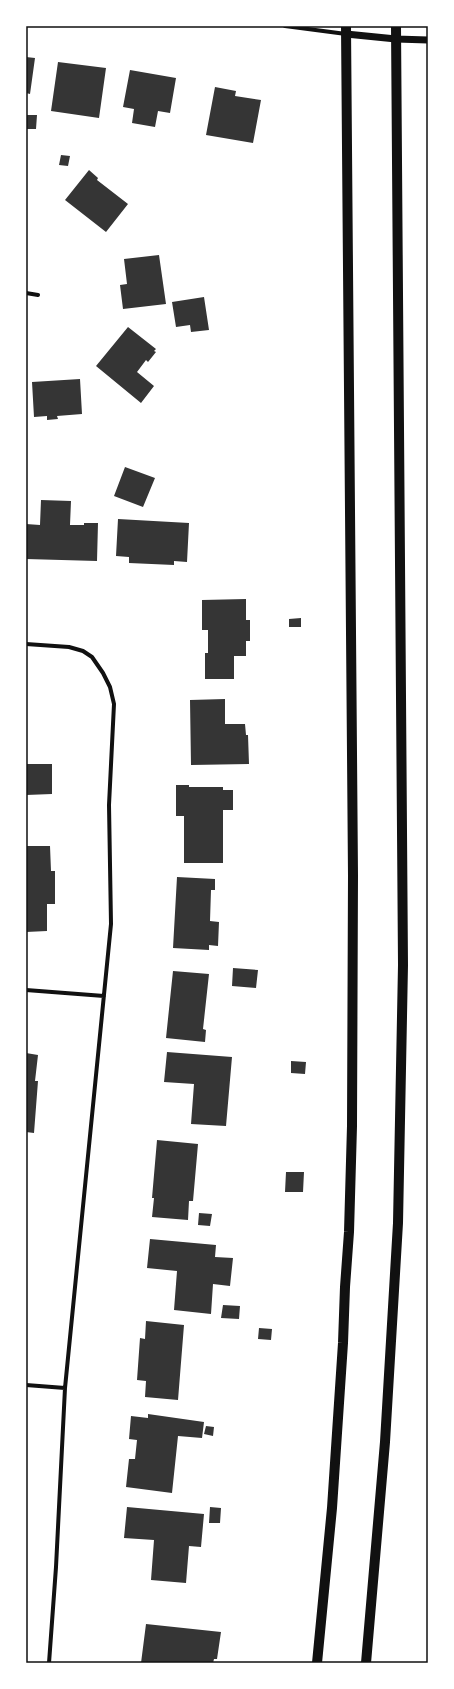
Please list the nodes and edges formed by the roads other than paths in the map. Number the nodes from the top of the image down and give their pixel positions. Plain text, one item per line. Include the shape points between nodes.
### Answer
1 (285, 26) edge
2 (396, 26) edge
3 (346, 30) edge
4 (396, 39) junction
5 (428, 40) edge
6 (26, 293) edge
7 (38, 295) dead end
8 (26, 644) edge
9 (26, 990) edge
10 (104, 996) junction
11 (26, 1385) edge
12 (65, 1388) junction
13 (49, 1663) edge
14 (317, 1663) edge
15 (366, 1663) edge

1 - 3 street
2 - 4 main road
3 - 4 street
3 - 14 main road via 353,875 352,1126 343,1343 332,1508
4 - 5 street
4 - 15 main road via 402,973 397,1238 386,1442
6 - 7 street
8 - 10 street via 69,646 92,657 104,673 114,704 109,805 111,924
9 - 10 street
10 - 12 street
11 - 12 street
12 - 13 street

